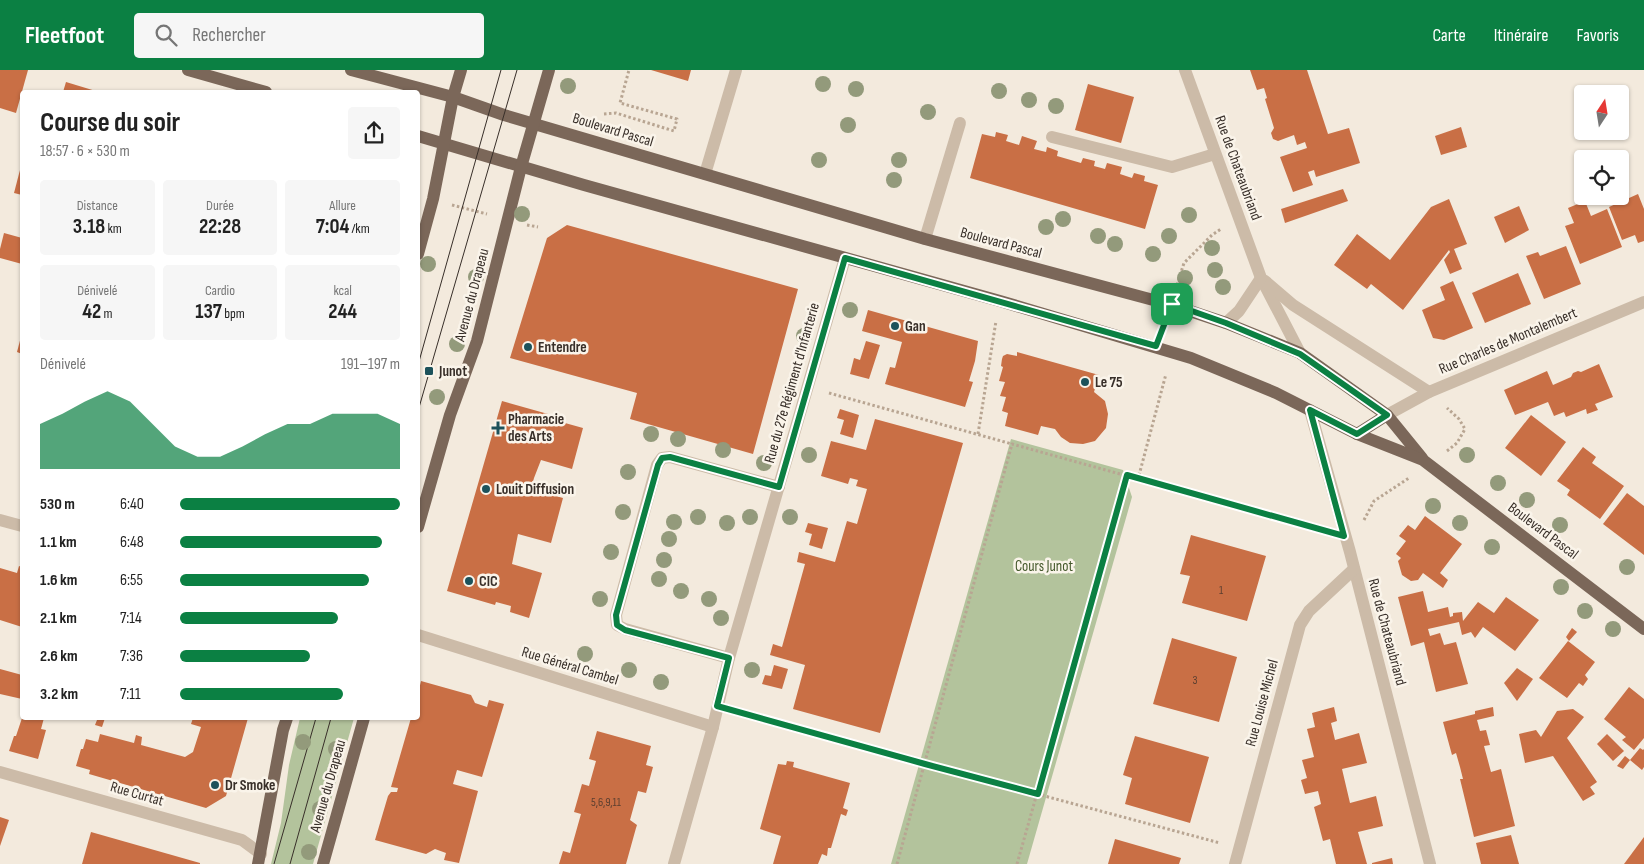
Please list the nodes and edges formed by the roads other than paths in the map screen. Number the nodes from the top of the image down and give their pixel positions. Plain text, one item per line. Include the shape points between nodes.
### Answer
1 (188, 70) edge
2 (351, 70) edge
3 (461, 70) edge
4 (549, 70) edge
5 (736, 70) edge
6 (1185, 70) edge
7 (259, 90) edge
8 (453, 97) junction
9 (960, 123) dead end
10 (534, 124) junction
11 (420, 137) edge
12 (1052, 137) dead end
13 (445, 143) junction
14 (1215, 154) junction
15 (521, 167) junction
16 (704, 174) junction
17 (925, 239) junction
18 (420, 247) edge
19 (845, 258) junction
20 (1261, 278) junction
21 (1644, 302) edge
22 (1226, 323) junction
23 (1300, 354) junction
24 (1429, 392) junction
25 (1310, 410) junction
26 (1387, 415) junction
27 (1357, 434) junction
28 (1423, 460) junction
29 (779, 487) junction
30 (0, 520) edge
31 (420, 520) edge
32 (20, 525) edge
33 (1354, 569) junction
34 (1644, 629) edge
35 (420, 636) edge
36 (729, 658) junction
37 (286, 720) edge
38 (363, 720) edge
39 (713, 727) junction
40 (0, 772) edge
41 (260, 859) edge
42 (322, 864) edge
43 (674, 864) edge
44 (1235, 864) edge
45 (1430, 864) edge

1 - 7 main road
2 - 8 main road, Boulevard Pascal
3 - 8 main road
4 - 10 main road, Avenue du Drapeau
5 - 16 street
6 - 14 street, Rue de Chateaubriand
8 - 10 main road, Boulevard Pascal
8 - 13 main road
9 - 17 street
10 - 15 main road, Avenue du Drapeau
10 - 16 main road, Boulevard Pascal
11 - 13 main road, Boulevard Pascal
12 - 14 street via 1172,167
13 - 15 main road, Boulevard Pascal
13 - 18 main road
14 - 20 street, Rue de Chateaubriand
15 - 19 main road, Boulevard Pascal
15 - 31 main road, Avenue du Drapeau via 477,341 450,414
16 - 17 main road, Boulevard Pascal
17 - 22 main road, Boulevard Pascal via 1172,304
19 - 25 main road, Boulevard Pascal via 1171,352 1239,377
19 - 29 street, Rue du 27e Régiment d'Infanterie
20 - 22 street via 1239,311
20 - 23 street, Rue de Chateaubriand
20 - 24 street via 1293,304
21 - 24 street, Rue Charles de Montalembert
22 - 23 main road, Boulevard Pascal
23 - 26 main road, Boulevard Pascal
24 - 26 street, Rue Charles de Montalembert
25 - 27 main road, Boulevard Pascal
25 - 33 street, Rue de Chateaubriand
26 - 27 main road
26 - 28 main road, Boulevard Pascal
27 - 28 main road, Boulevard Pascal
28 - 34 main road, Boulevard Pascal
29 - 36 street, Rue du 27e Régiment d'Infanterie
29 - 36 street via 670,457 662,458 658,465 616,615 617,625 625,630
30 - 32 street
33 - 44 street, Rue Louise Michel via 1309,611 1300,625
33 - 45 street, Rue de Chateaubriand
35 - 39 street, Rue Général Cambel
36 - 39 street, Rue du 27e Régiment d'Infanterie
37 - 41 main road
38 - 42 main road, Avenue du Drapeau
39 - 43 street, Rue du 27e Régiment d'Infanterie
40 - 41 street, Rue Curtat via 242,840

